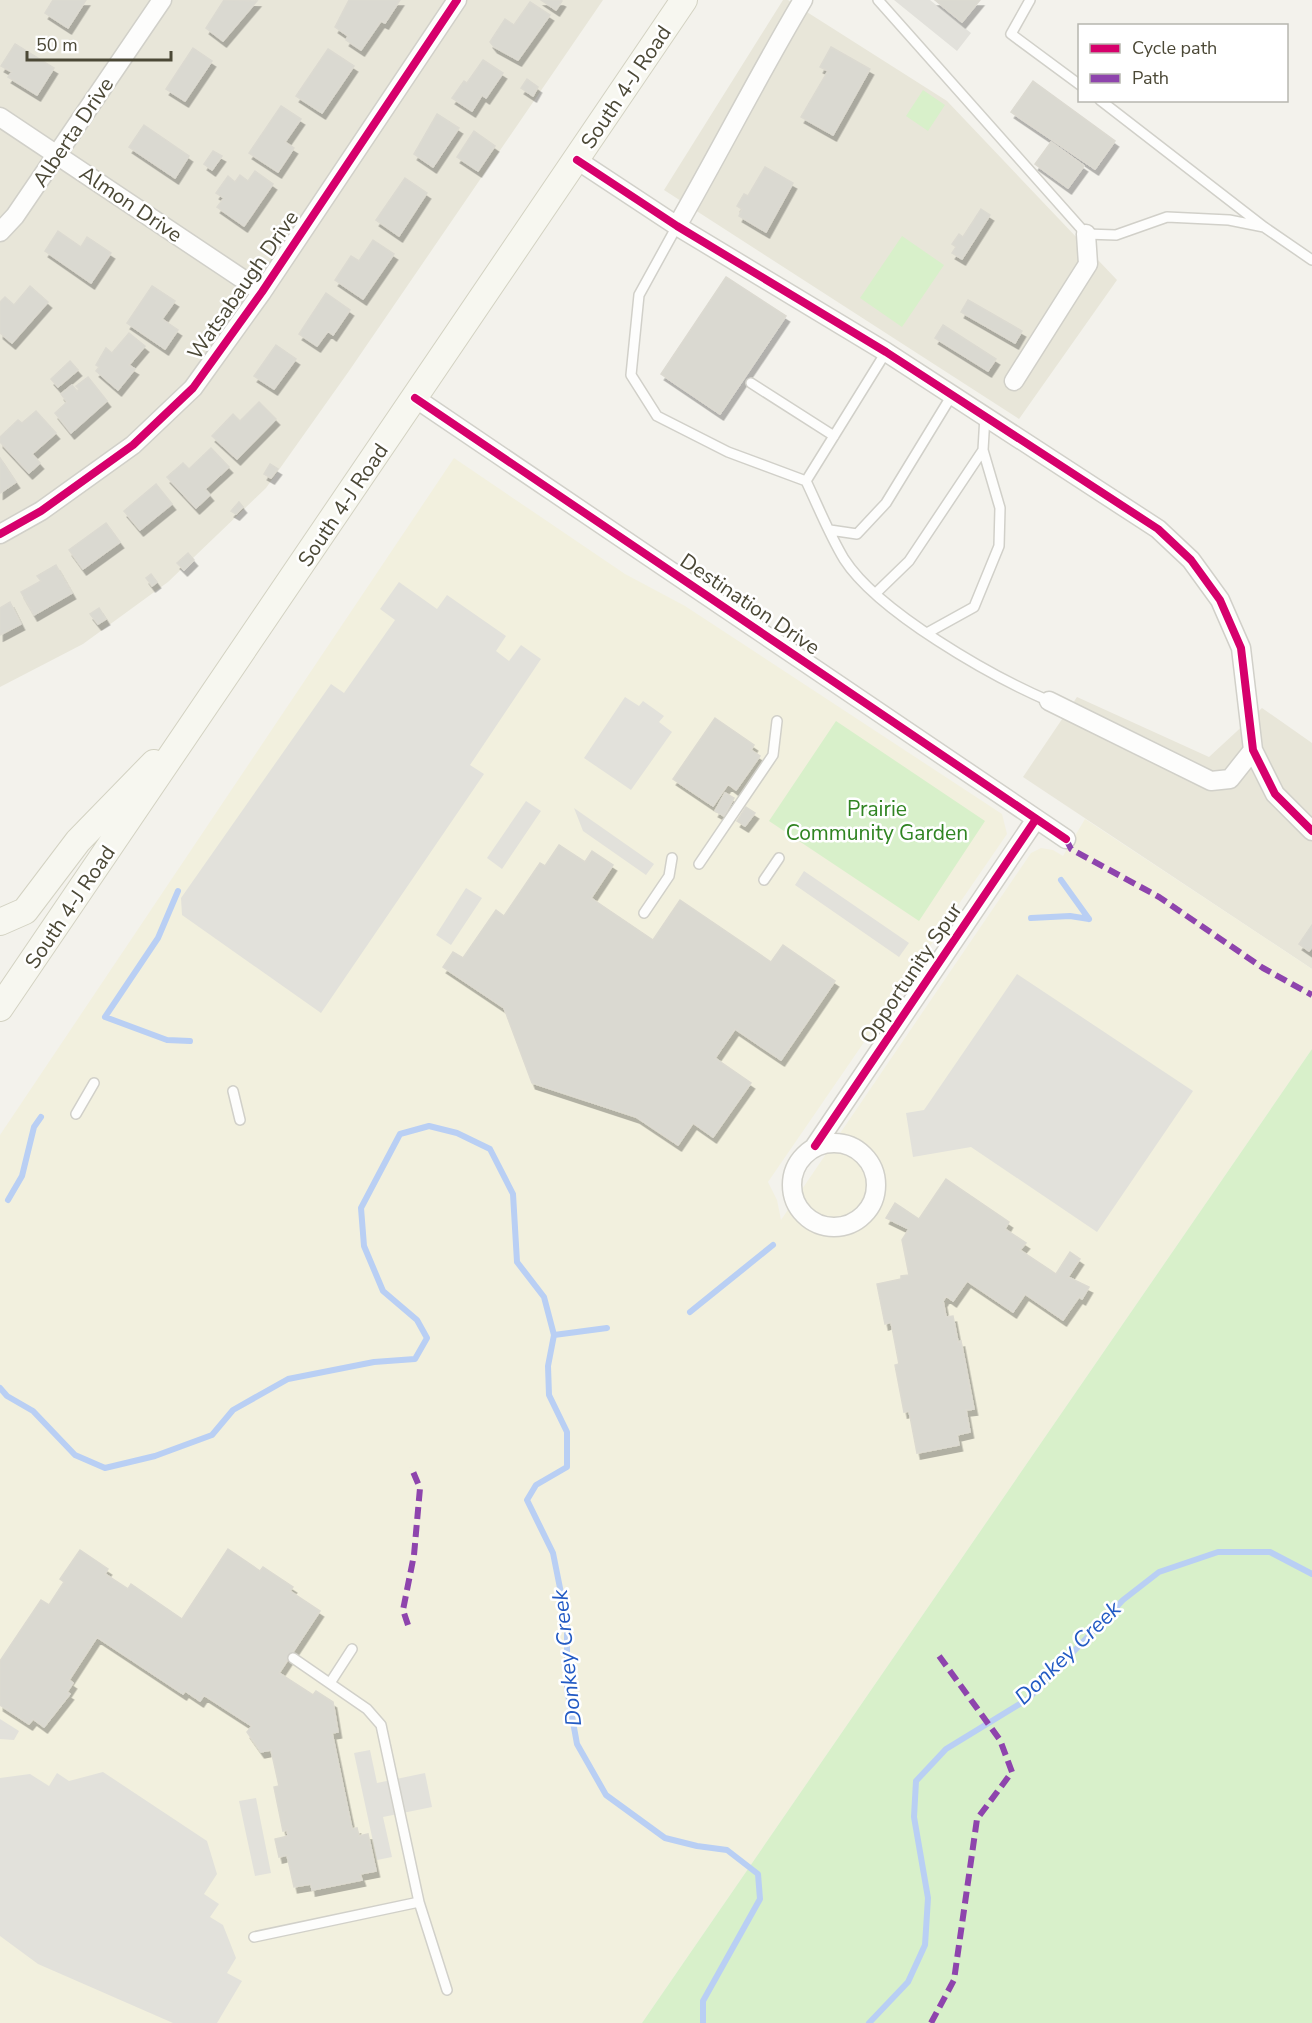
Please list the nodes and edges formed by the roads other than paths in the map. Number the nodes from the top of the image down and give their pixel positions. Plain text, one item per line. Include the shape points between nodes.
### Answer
1 (162, 0) edge
2 (457, 0) edge
3 (684, 0) edge
4 (803, 0) edge
5 (878, 0) edge
6 (1030, 0) edge
7 (1078, 84) edge
8 (1103, 102) edge
9 (0, 117) edge
10 (58, 155) junction
11 (577, 160) junction
12 (677, 226) junction
13 (1264, 227) junction
14 (0, 232) edge
15 (1086, 234) junction
16 (1312, 260) edge
17 (262, 292) junction
18 (886, 352) junction
19 (1014, 381) dead end
20 (751, 383) dead end
21 (952, 395) junction
22 (415, 398) junction
23 (985, 416) junction
24 (834, 436) junction
25 (983, 450) junction
26 (806, 481) junction
27 (830, 530) junction
28 (0, 534) edge
29 (876, 593) junction
30 (927, 633) junction
31 (1049, 702) joint
32 (200, 716) junction
33 (777, 721) dead end
34 (1253, 750) junction
35 (1036, 819) junction
36 (1312, 831) edge
37 (1066, 839) dead end
38 (672, 858) dead end
39 (779, 858) dead end
40 (699, 864) dead end
41 (764, 880) dead end
42 (644, 913) dead end
43 (0, 922) edge
44 (0, 1008) edge
45 (94, 1083) dead end
46 (233, 1091) dead end
47 (76, 1114) dead end
48 (240, 1120) dead end
49 (815, 1146) junction
50 (352, 1649) dead end
51 (292, 1658) dead end
52 (330, 1683) junction
53 (419, 1902) junction
54 (254, 1937) dead end
55 (447, 1990) dead end

1 - 10 street, Alberta Drive
2 - 17 street, Watsabaugh Drive
3 - 11 main road, South 4-J Road
4 - 12 street via 756,78
5 - 15 lane
6 - 7 lane via 1011,34
8 - 13 lane
9 - 10 street, Almon Drive
10 - 14 street, Alberta Drive
10 - 17 street, Almon Drive
11 - 12 street
11 - 22 main road, South 4-J Road
12 - 18 street
12 - 26 lane via 639,295 631,375 657,416 728,452
13 - 15 lane via 1230,220 1167,217 1116,235
13 - 16 lane
15 - 19 street via 1088,264
17 - 28 street, Watsabaugh Drive via 193,388 133,445 41,511
18 - 21 street
18 - 24 lane
20 - 24 lane
21 - 23 street
21 - 27 lane via 886,503 858,534
22 - 32 main road, South 4-J Road
22 - 35 street, Destination Drive
23 - 25 lane
23 - 34 street via 1158,529 1191,560 1220,600 1240,648
24 - 26 lane
25 - 29 lane via 909,561
25 - 30 lane via 1000,508 999,546 974,607
26 - 27 lane
27 - 29 lane via 845,560
29 - 30 lane
30 - 31 lane via 1011,685
31 - 34 street via 1211,781 1230,779
32 - 43 main road via 78,840 25,910
32 - 44 main road, South 4-J Road
33 - 40 lane via 773,754
34 - 36 street via 1275,794
35 - 37 street, Destination Drive
35 - 49 street, Opportunity Spur
38 - 42 lane via 669,876
39 - 41 lane
45 - 47 lane
46 - 48 lane
49 - 49 street, Opportunity Spur via 800,1160 792,1178 797,1205 817,1224 830,1227 856,1221 867,1212 877,1185 868,1158 844,1143
50 - 52 lane
51 - 52 lane
52 - 53 lane via 367,1708 381,1725
53 - 54 lane
53 - 55 lane

